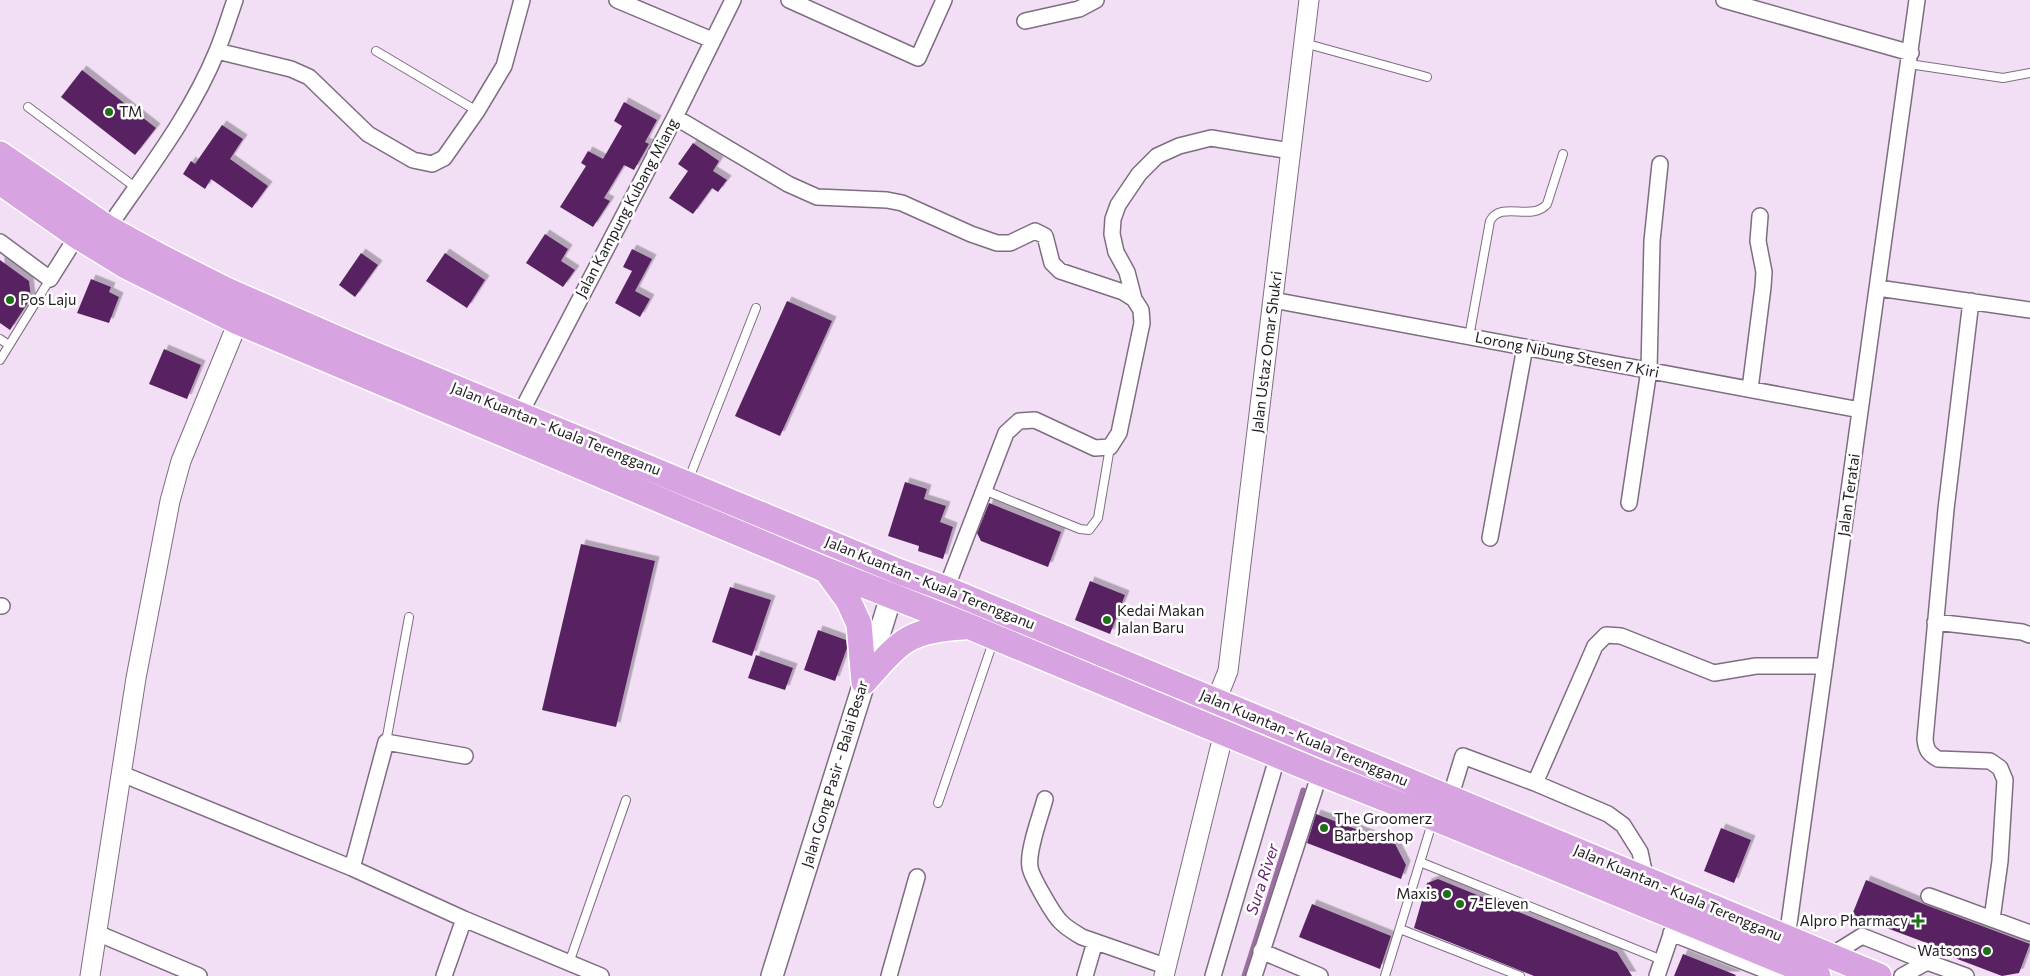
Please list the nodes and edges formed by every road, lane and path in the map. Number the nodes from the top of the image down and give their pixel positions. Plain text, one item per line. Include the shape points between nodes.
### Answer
1 (235, 0) edge
2 (522, 0) edge
3 (617, 0) edge
4 (733, 0) edge
5 (789, 0) edge
6 (944, 0) edge
7 (1096, 0) edge
8 (1310, 0) edge
9 (1724, 0) edge
10 (1917, 0) edge
11 (1026, 21) dead end
12 (712, 40) junction
13 (1304, 43) junction
14 (217, 51) junction
15 (376, 51) dead end
16 (1910, 58) junction
17 (2030, 73) edge
18 (1427, 77) dead end
19 (28, 107) dead end
20 (476, 111) junction
21 (675, 116) junction
22 (1290, 151) junction
23 (0, 154) edge
24 (1563, 154) dead end
25 (1660, 164) dead end
26 (0, 182) edge
27 (136, 188) junction
28 (1760, 216) dead end
29 (108, 228) junction
30 (77, 236) junction
31 (0, 242) edge
32 (50, 279) junction
33 (1878, 288) junction
34 (1134, 298) junction
35 (1273, 300) junction
36 (1971, 301) junction
37 (756, 308) dead end
38 (2030, 310) edge
39 (238, 322) junction
40 (1469, 336) junction
41 (0, 339) edge
42 (9, 345) junction
43 (1525, 347) junction
44 (0, 360) edge
45 (1648, 370) junction
46 (1750, 389) junction
47 (1860, 410) junction
48 (520, 414) junction
49 (1110, 447) junction
50 (687, 483) junction
51 (984, 490) junction
52 (1629, 504) dead end
53 (1490, 538) dead end
54 (826, 570) junction
55 (900, 572) junction
56 (946, 589) junction
57 (891, 596) junction
58 (409, 617) dead end
59 (1935, 622) junction
60 (968, 626) junction
61 (2030, 636) edge
62 (994, 637) junction
63 (1825, 666) junction
64 (864, 682) junction
65 (1216, 701) junction
66 (1224, 732) junction
67 (386, 742) junction
68 (1278, 755) junction
69 (465, 756) dead end
70 (1320, 773) junction
71 (122, 774) junction
72 (1535, 783) junction
73 (1450, 798) junction
74 (1045, 799) dead end
75 (626, 800) dead end
76 (938, 803) dead end
77 (1434, 818) junction
78 (1420, 862) junction
79 (352, 868) junction
80 (918, 877) dead end
81 (1646, 880) junction
82 (1929, 896) dead end
83 (464, 919) junction
84 (1992, 919) junction
85 (1674, 925) junction
86 (1400, 929) junction
87 (97, 933) junction
88 (2030, 933) edge
89 (1787, 938) junction
90 (1095, 942) junction
91 (1261, 951) junction
92 (1662, 960) junction
93 (1927, 962) junction
94 (569, 963) junction
95 (1824, 966) edge
96 (1164, 971) edge
97 (90, 976) edge
98 (199, 976) edge
99 (444, 976) edge
100 (601, 976) edge
101 (772, 976) edge
102 (889, 976) edge
103 (1085, 976) edge
104 (1213, 976) edge
105 (1254, 976) edge
106 (1320, 976) edge
107 (1385, 976) edge
108 (1520, 976) edge
109 (1656, 976) edge
110 (1780, 976) edge
111 (1879, 976) edge
112 (1902, 976) edge
113 (1966, 976) edge

1 - 14 street
2 - 20 street via 504,66
3 - 12 street
4 - 12 street, Jalan Kampung Kubang Miang
5 - 6 street via 918,58
7 - 11 street via 1079,9
8 - 13 street, Jalan Ustaz Omar Shukri
9 - 16 street
10 - 16 street, Jalan Teratai
12 - 21 street, Jalan Kampung Kubang Miang
13 - 18 lane
13 - 22 street, Jalan Ustaz Omar Shukri
14 - 20 street via 309,76 368,134 413,160 432,164 444,158
14 - 27 street via 200,86
15 - 20 lane
16 - 17 lane via 2003,78
16 - 33 street, Jalan Teratai
19 - 27 lane
21 - 34 street via 788,184 817,197 902,203 997,243 1010,243 1035,232 1045,236 1052,263 1060,271
21 - 48 street, Jalan Kampung Kubang Miang
22 - 34 street via 1211,138 1179,146 1157,156 1139,174 1112,218 1116,252 1127,272
22 - 35 street, Jalan Ustaz Omar Shukri
23 - 29 highway, Jalan Kuantan - Kuala Terengganu
24 - 40 lane via 1543,208 1535,212 1506,211 1492,216
25 - 45 street via 1652,241
26 - 30 highway, Jalan Kuantan - Kuala Terengganu
27 - 29 street
28 - 46 street via 1758,241 1764,272
29 - 48 highway, Jalan Kuantan - Kuala Terengganu via 224,289
30 - 32 street
30 - 39 highway, Jalan Kuantan - Kuala Terengganu via 126,266
31 - 32 street
32 - 42 lane
33 - 36 street
33 - 47 street, Jalan Teratai
34 - 49 street via 1141,310 1142,323 1119,433
35 - 40 street, Lorong Nibung Stesen 7 Kiri
35 - 65 street, Jalan Ustaz Omar Shukri via 1228,671
36 - 38 street
36 - 59 street
37 - 50 lane
39 - 54 highway, Jalan Kuantan - Kuala Terengganu
39 - 71 street via 187,446 170,501 136,678
40 - 43 street, Lorong Nibung Stesen 7 Kiri
41 - 42 lane
42 - 44 lane
43 - 45 street, Lorong Nibung Stesen 7 Kiri
43 - 53 street
45 - 46 street, Lorong Nibung Stesen 7 Kiri
45 - 52 street
46 - 47 street, Lorong Nibung Stesen 7 Kiri
47 - 63 street, Jalan Teratai
48 - 50 highway, Jalan Kuantan - Kuala Terengganu
49 - 51 street via 1095,448 1035,420 1019,421 1006,433
49 - 51 lane via 1098,518 1089,530
50 - 55 highway, Jalan Kuantan - Kuala Terengganu
51 - 56 street
54 - 57 highway, Jalan Kuantan - Kuala Terengganu
54 - 64 highway via 848,600 859,624
55 - 56 highway, Jalan Kuantan - Kuala Terengganu
55 - 57 main road, Jalan Gong Pasir - Balai Besar
56 - 65 highway, Jalan Kuantan - Kuala Terengganu
57 - 60 highway, Jalan Kuantan - Kuala Terengganu
57 - 64 main road, Jalan Gong Pasir - Balai Besar
58 - 67 lane
59 - 61 street via 2022,632
59 - 84 street via 1926,748 1938,759 1990,760 2000,768 2005,780 2000,861
60 - 62 highway, Jalan Kuantan - Kuala Terengganu
60 - 64 highway via 938,628 908,638
62 - 66 highway, Jalan Kuantan - Kuala Terengganu
62 - 76 lane
63 - 72 street via 1756,666 1714,673 1621,636 1606,635 1595,646
63 - 89 street, Jalan Teratai
64 - 101 main road, Jalan Gong Pasir - Balai Besar
65 - 73 highway, Jalan Kuantan - Kuala Terengganu
66 - 68 highway, Jalan Kuantan - Kuala Terengganu
66 - 96 street
67 - 69 street
67 - 79 street
68 - 70 highway, Jalan Kuantan - Kuala Terengganu
68 - 104 street
70 - 77 highway, Jalan Kuantan - Kuala Terengganu
70 - 91 street
71 - 79 street
71 - 87 street
72 - 73 street via 1463,756
72 - 81 street via 1608,814 1623,825 1640,852
73 - 81 highway, Jalan Kuantan - Kuala Terengganu
74 - 90 street via 1030,867 1059,920 1069,930
75 - 94 lane
77 - 78 lane
77 - 85 highway, Jalan Kuantan - Kuala Terengganu
78 - 86 lane
78 - 92 lane
79 - 83 street
80 - 102 street
81 - 89 highway, Jalan Kuantan - Kuala Terengganu
82 - 84 street
83 - 94 street
83 - 99 street
84 - 88 street
85 - 92 street
85 - 95 highway, Jalan Kuantan - Kuala Terengganu
85 - 110 street
86 - 107 lane
86 - 108 lane
87 - 97 street
87 - 98 street
89 - 95 highway, Jalan Kuantan - Kuala Terengganu
90 - 96 street
90 - 103 street
91 - 105 street
91 - 106 street
92 - 109 street
93 - 95 street via 1862,936
93 - 112 street
93 - 113 street
94 - 100 street
95 - 111 highway, Jalan Kuantan - Kuala Terengganu

